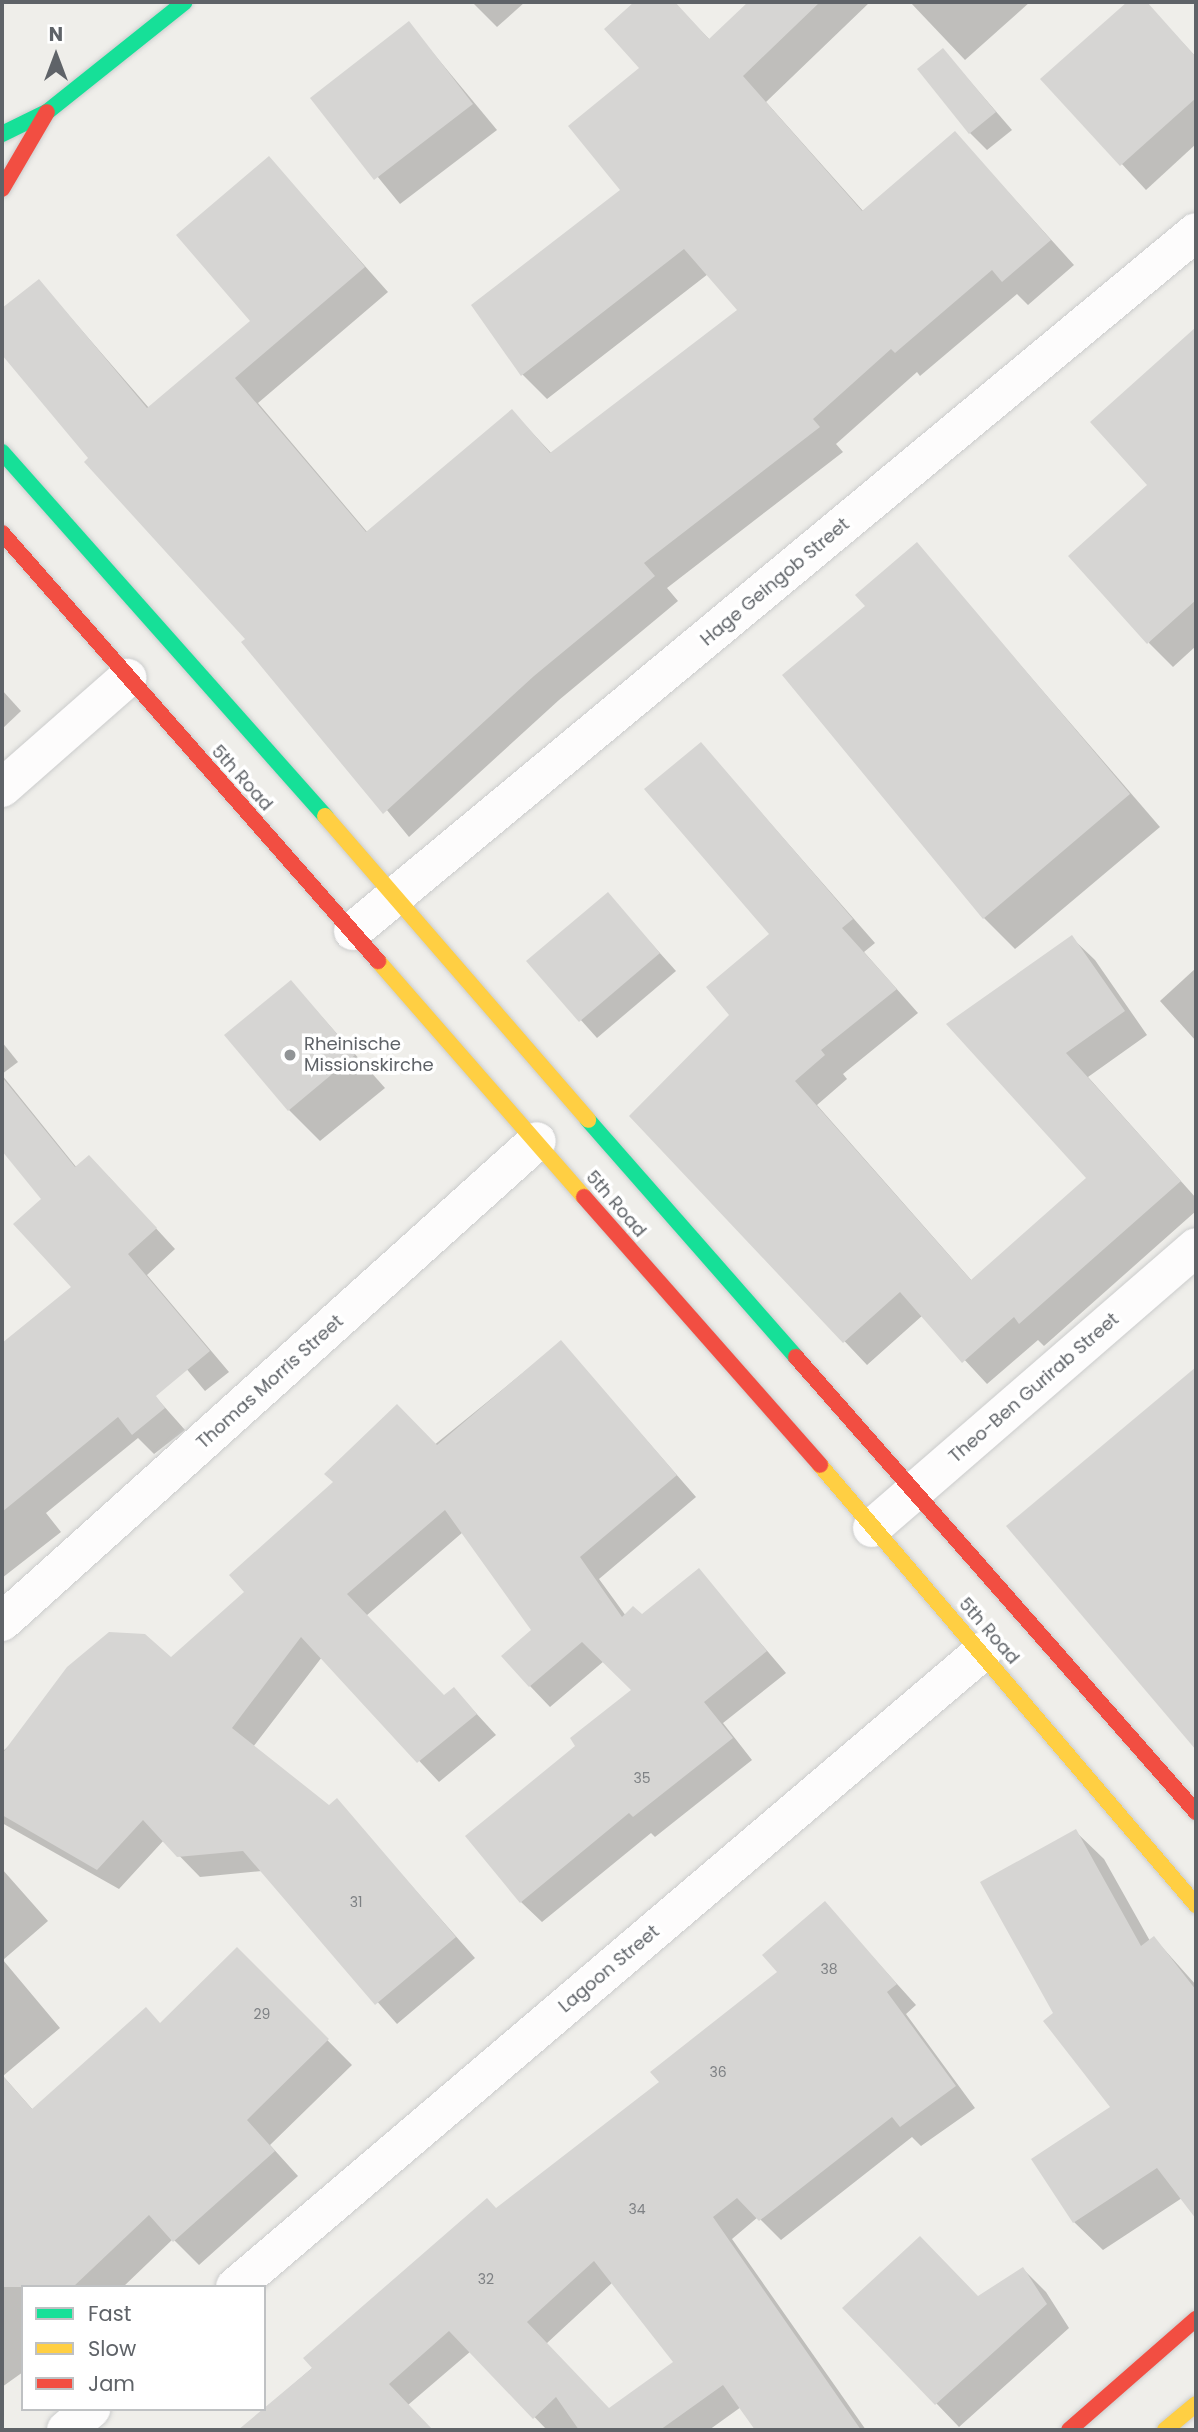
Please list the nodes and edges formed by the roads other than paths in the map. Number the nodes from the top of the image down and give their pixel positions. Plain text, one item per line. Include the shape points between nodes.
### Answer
1 (185, 2) edge
2 (47, 113) junction
3 (2, 134) edge
4 (2, 189) edge
5 (1196, 232) edge
6 (2, 452) edge
7 (2, 533) edge
8 (127, 678) junction
9 (2, 788) edge
10 (396, 895) junction
11 (353, 931) junction
12 (537, 1141) junction
13 (1196, 1247) edge
14 (915, 1491) junction
15 (872, 1528) junction
16 (2, 1622) edge
17 (983, 1651) junction
18 (1196, 1812) edge
19 (1196, 1905) edge
20 (237, 2285) edge
21 (1196, 2319) edge
22 (1196, 2404) edge
23 (89, 2411) edge
24 (66, 2430) edge
25 (1069, 2430) edge
26 (1165, 2430) edge

1 - 2 main road
2 - 3 main road
2 - 4 main road
5 - 10 street, Hage Geingob Street
6 - 10 main road, 5th Road
7 - 8 main road, 5th Road
8 - 9 street
8 - 11 main road, 5th Road
10 - 11 street, Hage Geingob Street
10 - 14 main road, 5th Road
11 - 12 main road, 5th Road
12 - 15 main road, 5th Road
12 - 16 street, Thomas Morris Street
13 - 14 street, Theo-Ben Gurirab Street
14 - 15 street, Theo-Ben Gurirab Street
14 - 18 main road, 5th Road
15 - 17 main road, 5th Road
17 - 19 main road, 5th Road
17 - 20 street, Lagoon Street
21 - 25 main road
22 - 26 main road
23 - 24 street

